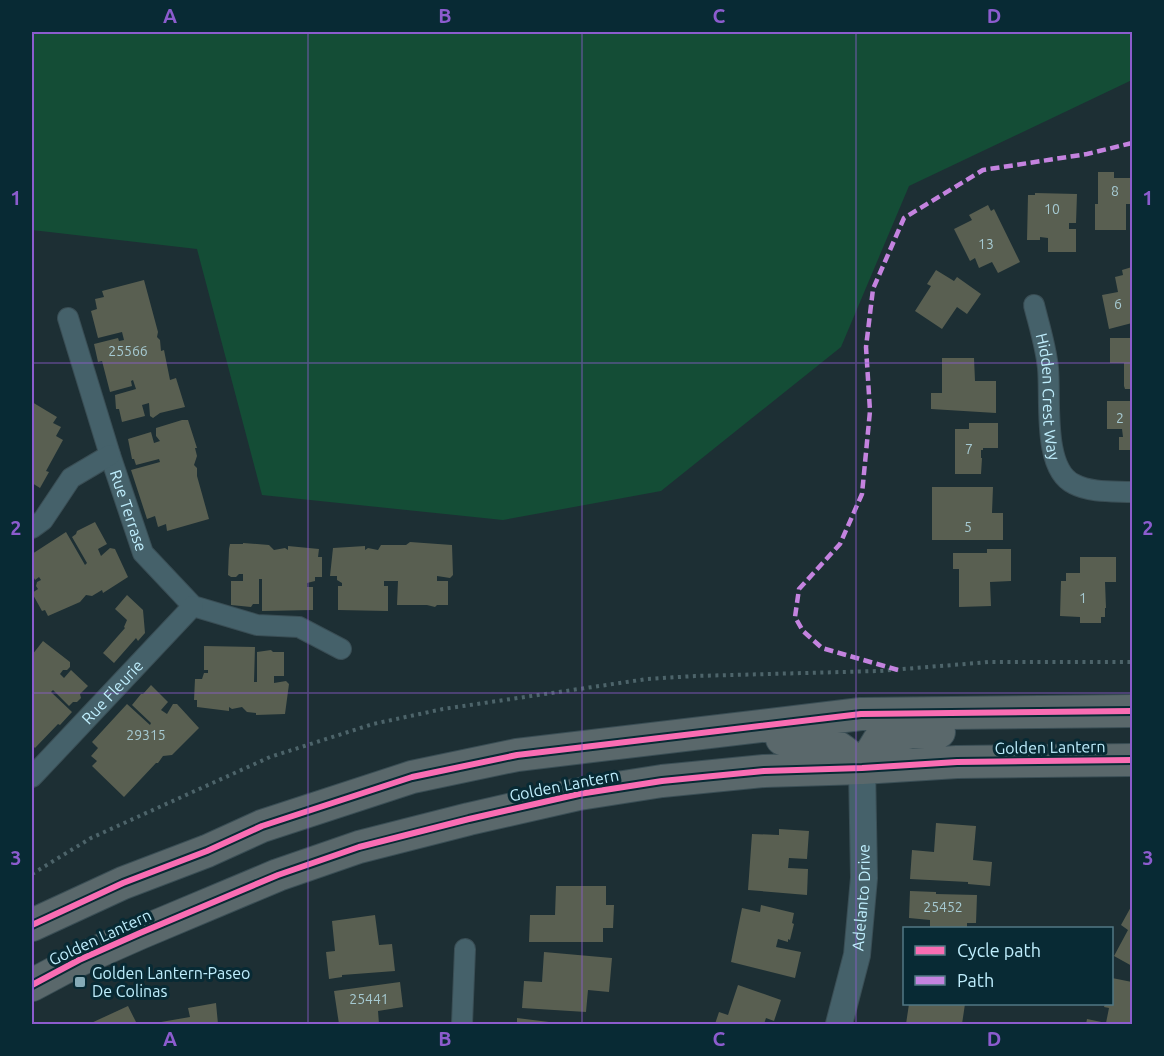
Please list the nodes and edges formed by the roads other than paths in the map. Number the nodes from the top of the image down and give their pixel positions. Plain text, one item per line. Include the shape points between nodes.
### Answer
1 (1034, 305) dead end
2 (68, 318) dead end
3 (110, 455) junction
4 (1132, 492) edge
5 (32, 528) edge
6 (193, 606) junction
7 (341, 649) dead end
8 (1064, 710) junction
9 (1132, 711) edge
10 (653, 739) junction
11 (1132, 760) edge
12 (862, 768) junction
13 (32, 777) edge
14 (32, 925) edge
15 (465, 950) dead end
16 (32, 985) edge
17 (462, 1024) edge
18 (839, 1024) edge

1 - 4 street, Hidden Crest Way via 1048,366 1055,461 1062,475 1073,484
2 - 3 street, Rue Terrase
3 - 5 street via 71,478 43,520
3 - 6 street, Rue Terrase via 143,553
6 - 7 street via 257,625 300,627
6 - 13 street, Rue Fleurie
8 - 9 main road, Golden Lantern
8 - 10 main road, Golden Lantern via 861,714
8 - 12 main road via 1043,725 1009,731 911,732 879,740
10 - 12 main road via 680,746 819,738 842,748
10 - 14 main road, Golden Lantern via 517,755 412,777 262,826
11 - 12 main road, Golden Lantern via 957,762
12 - 16 main road, Golden Lantern via 764,771 662,782 579,794 436,827 278,875 79,960
12 - 18 street, Adelanto Drive via 863,889 857,955
15 - 17 street

